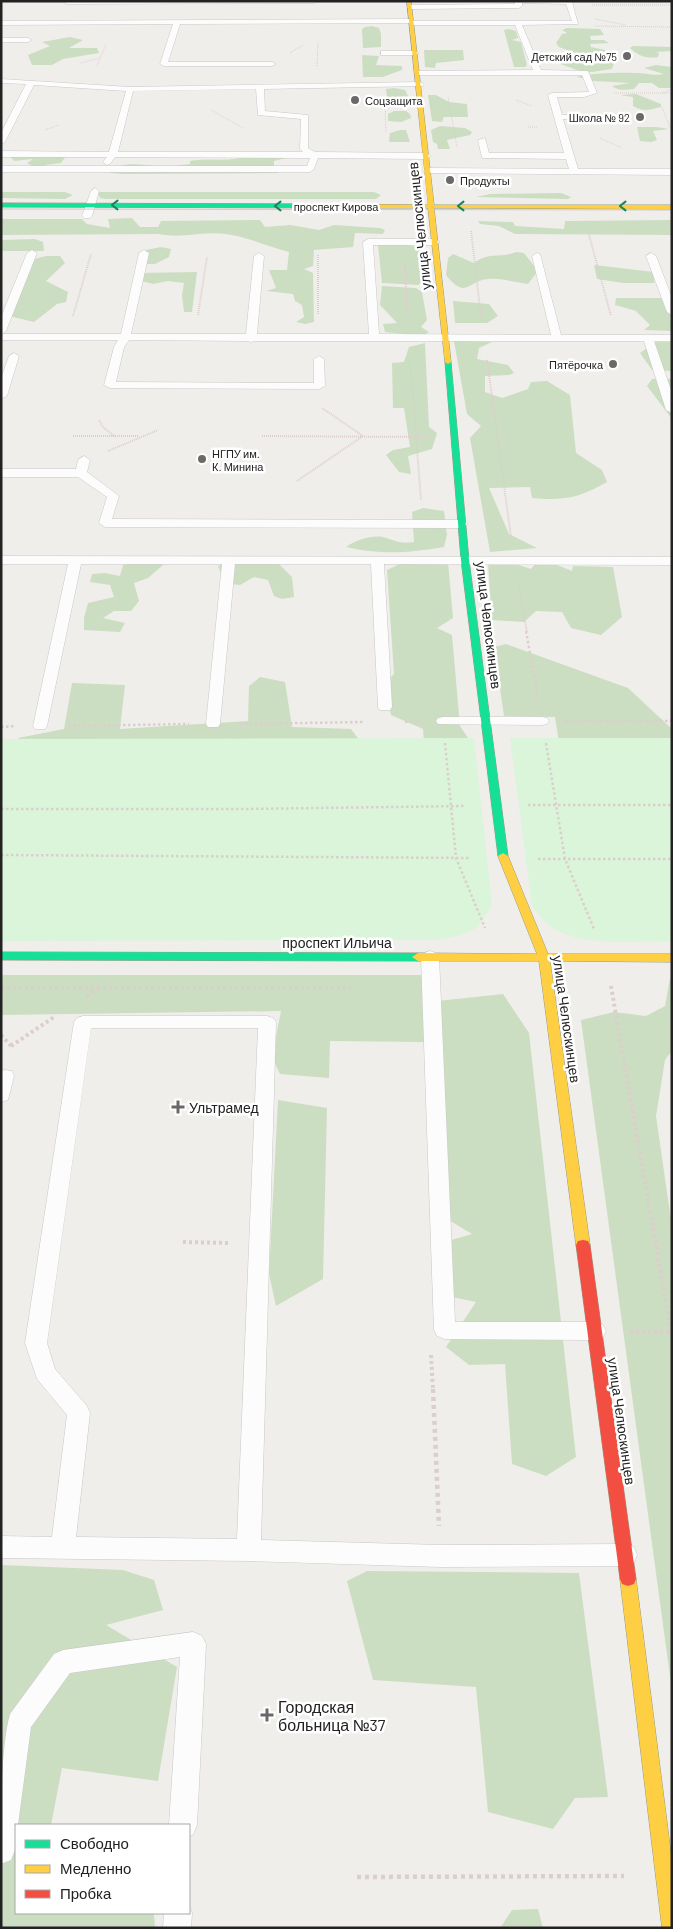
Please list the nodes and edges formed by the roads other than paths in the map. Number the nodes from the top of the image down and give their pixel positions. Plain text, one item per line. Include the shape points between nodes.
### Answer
1 (314, 1) edge
2 (518, 2) edge
3 (409, 4) edge
4 (65, 6) edge
5 (272, 6) edge
6 (178, 22) junction
7 (411, 22) junction
8 (1, 23) edge
9 (57, 23) junction
10 (518, 23) junction
11 (1, 40) edge
12 (28, 40) dead end
13 (384, 52) dead end
14 (415, 53) junction
15 (272, 64) road end
16 (538, 72) junction
17 (490, 73) junction
18 (162, 79) dead end
19 (419, 79) junction
20 (1, 81) edge
21 (492, 81) dead end
22 (31, 83) junction
23 (372, 85) junction
24 (260, 88) junction
25 (130, 89) junction
26 (160, 89) junction
27 (372, 94) dead end
28 (558, 116) junction
29 (597, 117) dead end
30 (482, 140) dead end
31 (1, 142) edge
32 (1, 154) edge
33 (113, 154) junction
34 (315, 155) junction
35 (427, 156) junction
36 (569, 156) junction
37 (1, 169) edge
38 (102, 169) junction
39 (428, 171) junction
40 (574, 172) junction
41 (672, 172) edge
42 (99, 178) dead end
43 (96, 191) dead end
44 (1, 205) edge
45 (91, 205) junction
46 (672, 206) edge
47 (432, 212) junction
48 (1, 216) edge
49 (87, 216) junction
50 (672, 218) edge
51 (435, 242) junction
52 (32, 253) dead end
53 (144, 253) dead end
54 (259, 256) dead end
55 (537, 256) dead end
56 (651, 256) dead end
57 (672, 312) edge
58 (1, 331) edge
59 (1, 338) edge
60 (125, 338) junction
61 (251, 338) junction
62 (374, 338) junction
63 (446, 338) junction
64 (557, 338) junction
65 (648, 338) junction
66 (672, 338) edge
67 (14, 356) dead end
68 (319, 359) dead end
69 (1, 396) edge
70 (672, 410) edge
71 (84, 460) road end
72 (1, 473) edge
73 (81, 473) junction
74 (462, 524) junction
75 (1, 560) edge
76 (76, 560) junction
77 (229, 560) junction
78 (376, 560) junction
79 (465, 560) junction
80 (672, 561) edge
81 (385, 707) dead end
82 (486, 720) junction
83 (443, 721) road end
84 (542, 721) road end
85 (212, 724) dead end
86 (40, 726) dead end
87 (1, 956) edge
88 (430, 957) junction
89 (544, 957) junction
90 (672, 958) edge
91 (5, 1076) dead end
92 (1, 1095) edge
93 (595, 1331) junction
94 (1, 1546) edge
95 (63, 1548) junction
96 (248, 1550) junction
97 (625, 1555) junction
98 (662, 1781) edge
99 (183, 1824) edge
100 (1, 1850) edge
101 (178, 1914) edge
102 (177, 1928) edge
103 (671, 1928) edge

1 - 5 lane
2 - 3 lane via 519,6
2 - 10 lane via 569,2 576,22
3 - 7 street, улица Челюскинцев
4 - 5 lane
4 - 9 lane
6 - 7 lane
6 - 9 lane
6 - 15 lane via 163,67
7 - 10 lane
7 - 14 street, улица Челюскинцев
8 - 9 lane
10 - 16 lane
11 - 12 lane
13 - 14 lane
14 - 19 street, улица Челюскинцев
16 - 17 lane
16 - 28 lane via 585,73 593,93 552,95
17 - 19 lane via 443,73
17 - 21 lane
18 - 26 lane
19 - 23 lane
19 - 35 street, улица Челюскинцев
20 - 22 lane
22 - 25 lane
22 - 31 lane
23 - 24 lane
23 - 27 lane
24 - 26 lane
24 - 34 lane via 261,113 305,117 304,149
25 - 26 lane
25 - 33 lane
28 - 29 lane
28 - 36 lane
30 - 36 lane via 485,156
32 - 33 lane
33 - 34 lane
33 - 38 lane
34 - 35 lane
34 - 38 lane via 310,169
35 - 39 street, улица Челюскинцев
36 - 40 lane
37 - 38 lane
38 - 42 lane
39 - 40 lane
39 - 47 street, улица Челюскинцев
40 - 41 lane
43 - 45 lane
44 - 45 street, проспект Кирова
47 -> 45 street, проспект Кирова
45 - 49 lane
46 -> 47 street, проспект Кирова
47 - 49 street, проспект Кирова
47 - 50 street, проспект Кирова
47 - 51 street, улица Челюскинцев
48 - 49 street, проспект Кирова
51 - 62 lane via 368,242
51 - 63 street, улица Челюскинцев
52 - 58 lane
53 - 60 lane
54 - 61 lane
55 - 64 lane
56 - 57 lane
59 - 60 lane
60 - 61 lane
60 - 68 lane via 119,347 110,384 319,386
61 - 62 lane
62 - 63 lane
63 - 64 lane
63 - 74 street, улица Челюскинцев
64 - 65 lane
65 - 66 lane
65 - 70 lane
67 - 69 lane
71 - 73 lane
72 - 73 lane
73 - 74 lane via 114,496 105,524
74 - 79 street, улица Челюскинцев
75 - 76 lane
76 - 77 lane
76 - 86 lane
77 - 78 lane
77 - 85 lane
78 - 79 lane
78 - 81 lane
79 - 80 lane
79 - 82 street, улица Челюскинцев
82 - 83 lane
82 - 84 lane
82 - 89 street, улица Челюскинцев via 503,858
87 - 88 street, проспект Ильича
88 - 89 street, проспект Ильича
88 - 93 lane via 445,1330
89 - 90 street, проспект Ильича
89 - 93 street, улица Челюскинцев
91 - 92 lane
93 - 97 street, улица Челюскинцев
94 - 95 lane
95 - 96 lane
95 - 96 lane via 79,1413 45,1373 36,1343 82,1022 267,1022
96 - 97 lane via 441,1556
97 - 98 street, улица Челюскинцев
98 - 103 street, улица Челюскинцев via 664,1876
99 - 100 lane via 192,1644 63,1662 18,1723
101 - 102 lane

